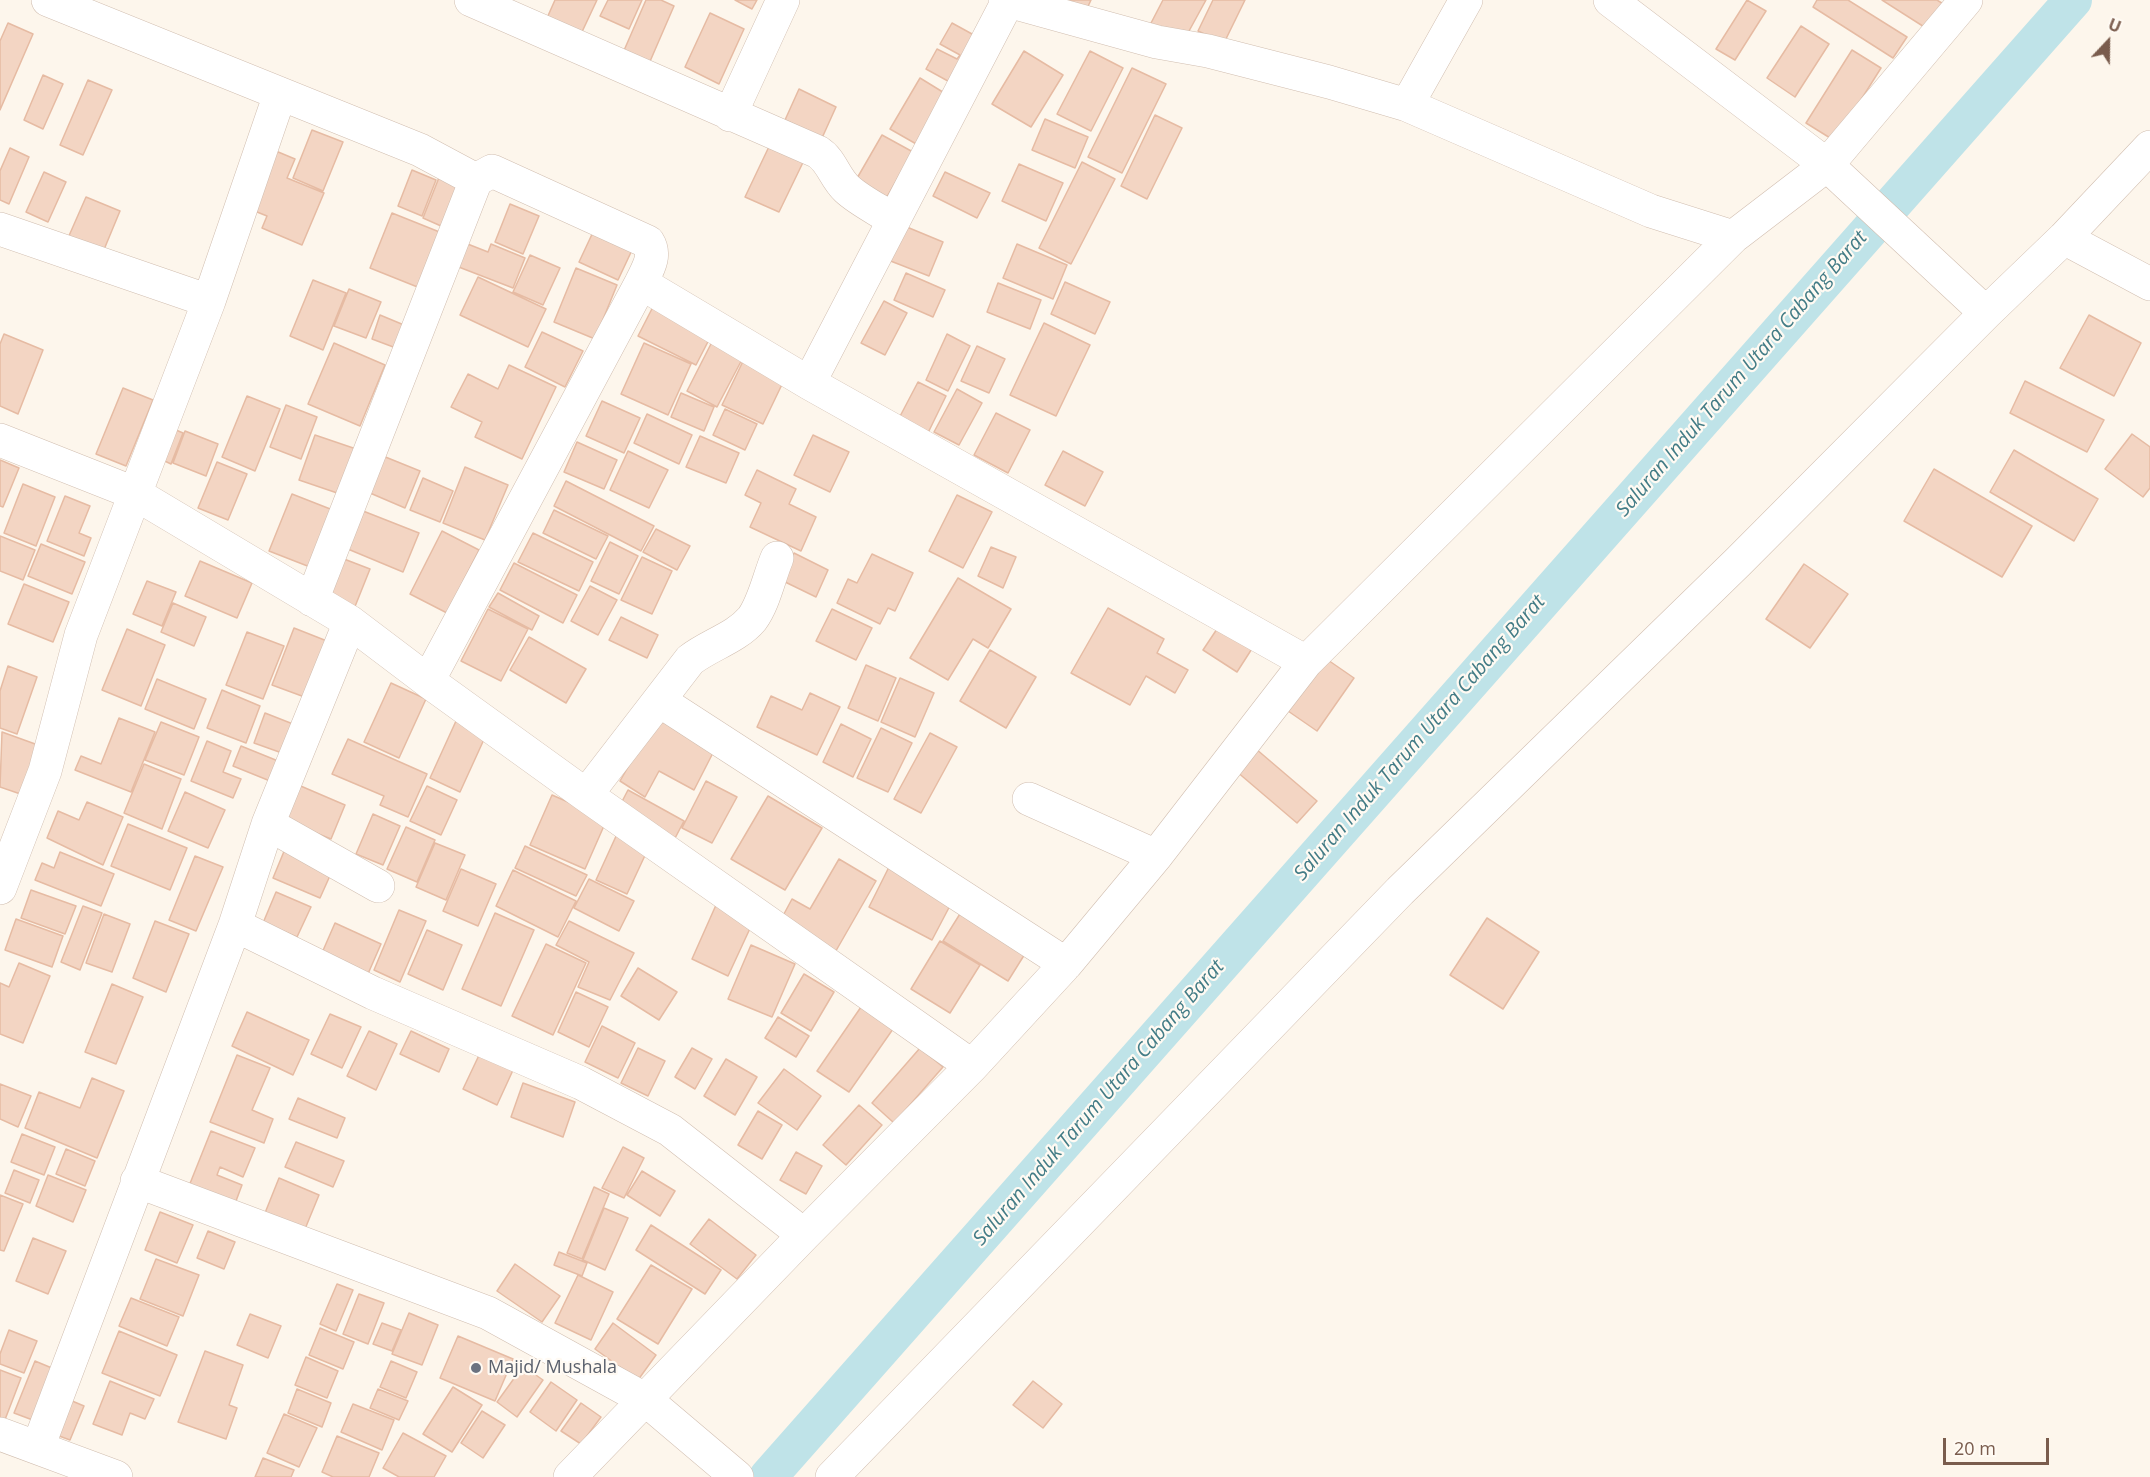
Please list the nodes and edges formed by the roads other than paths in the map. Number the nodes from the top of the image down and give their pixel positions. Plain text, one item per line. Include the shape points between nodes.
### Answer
1 (48, 0) edge
2 (471, 0) edge
3 (783, 0) edge
4 (1466, 0) edge
5 (1610, 0) edge
6 (1966, 0) edge
7 (1007, 1) edge
8 (280, 94) junction
9 (1407, 105) junction
10 (730, 115) junction
11 (2150, 147) edge
12 (1827, 165) junction
13 (476, 180) junction
14 (894, 220) junction
15 (0, 229) edge
16 (1733, 237) junction
17 (2064, 238) junction
18 (641, 283) junction
19 (2150, 284) edge
20 (209, 301) junction
21 (1980, 307) junction
22 (808, 383) junction
23 (0, 440) edge
24 (134, 494) junction
25 (777, 558) dead end
26 (312, 600) junction
27 (350, 622) junction
28 (1306, 662) junction
29 (428, 681) junction
30 (660, 701) junction
31 (586, 795) junction
32 (1029, 799) dead end
33 (268, 824) junction
34 (1156, 856) junction
35 (2, 878) edge
36 (378, 886) dead end
37 (235, 925) junction
38 (1066, 964) junction
39 (972, 1066) junction
40 (137, 1181) junction
41 (804, 1235) junction
42 (657, 1410) junction
43 (0, 1434) edge
44 (38, 1447) junction
45 (116, 1477) edge
46 (570, 1477) edge
47 (737, 1477) edge
48 (832, 1477) edge

1 - 8 street
2 - 10 street
3 - 10 street
4 - 9 street
5 - 12 street
6 - 12 street
7 - 9 street
7 - 14 street
8 - 13 street via 420,150
8 - 20 street
9 - 16 street via 1651,211
10 - 14 street via 826,157 848,190
11 - 17 street
12 - 16 street
12 - 21 street
13 - 18 street via 492,171 648,242 653,249 652,259
13 - 26 street
14 - 22 street
15 - 20 street
16 - 28 street
17 - 19 street
17 - 21 street
18 - 22 street
18 - 29 street
20 - 24 street
21 - 48 street via 1738,562 1400,891
22 - 28 street
23 - 24 street
24 - 26 street
24 - 35 street via 81,635 45,771
25 - 30 street via 752,619 690,660
26 - 27 street
27 - 29 street
27 - 33 street
28 - 34 street
29 - 31 street
30 - 31 street
30 - 38 street
31 - 39 street
32 - 34 street
33 - 36 street
33 - 37 street
34 - 38 street
37 - 40 street
37 - 41 street via 374,993 580,1083 660,1125
38 - 39 street
39 - 41 street
40 - 42 street via 488,1313
40 - 44 street
41 - 42 street
42 - 46 street
42 - 47 street
43 - 44 street
44 - 45 street

